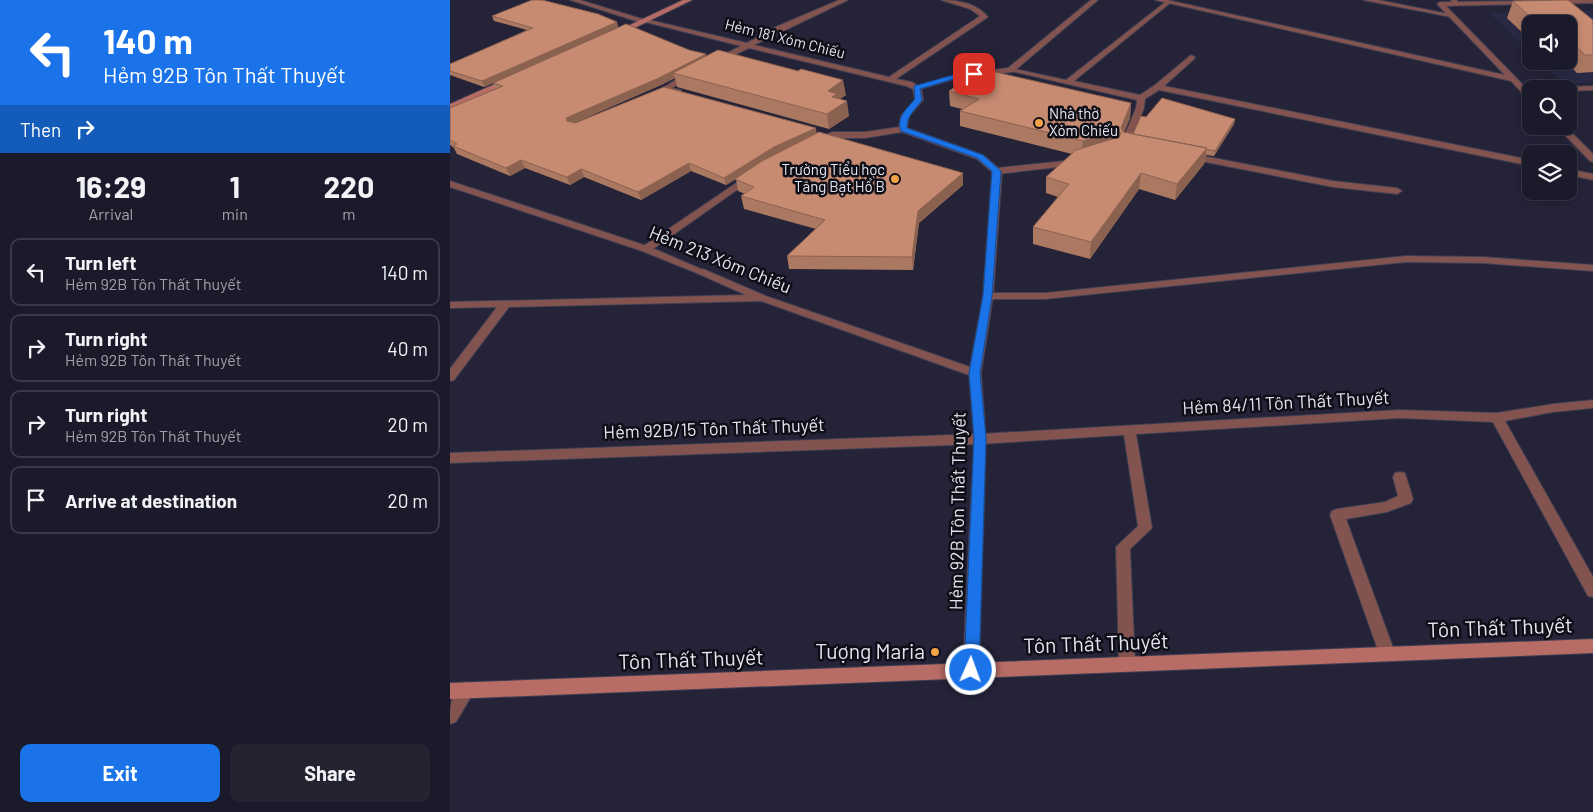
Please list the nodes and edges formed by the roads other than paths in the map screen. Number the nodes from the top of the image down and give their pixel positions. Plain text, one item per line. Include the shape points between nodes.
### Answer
1 (573, 0) edge
2 (688, 0) edge
3 (845, 0) edge
4 (944, 0) edge
5 (1095, 0) edge
6 (1158, 0) edge
7 (1366, 0) edge
8 (1516, 1) edge
9 (1581, 1) edge
10 (1593, 1) edge
11 (1168, 2) junction
12 (1455, 2) edge
13 (1536, 2) edge
14 (1545, 2) edge
15 (1451, 15) junction
16 (645, 21) junction
17 (610, 36) edge
18 (752, 45) junction
19 (1191, 56) dead end
20 (708, 66) edge
21 (699, 70) edge
22 (1010, 70) junction
23 (521, 76) edge
24 (1513, 79) junction
25 (889, 80) junction
26 (1068, 82) junction
27 (1158, 87) junction
28 (665, 88) junction
29 (917, 88) junction
30 (1522, 88) edge
31 (1593, 88) edge
32 (1577, 89) edge
33 (655, 92) edge
34 (683, 93) edge
35 (1141, 98) junction
36 (450, 107) edge
37 (903, 129) junction
38 (814, 130) edge
39 (1569, 135) edge
40 (832, 136) junction
41 (808, 143) edge
42 (1142, 147) edge
43 (1175, 153) edge
44 (1593, 159) edge
45 (1086, 160) edge
46 (1522, 161) edge
47 (761, 169) edge
48 (997, 171) junction
49 (1577, 174) edge
50 (1593, 177) edge
51 (450, 184) edge
52 (1397, 191) dead end
53 (646, 249) junction
54 (1593, 268) edge
55 (988, 296) junction
56 (762, 298) junction
57 (450, 304) edge
58 (504, 305) junction
59 (974, 373) junction
60 (450, 377) edge
61 (1593, 404) edge
62 (1496, 418) junction
63 (1130, 429) junction
64 (980, 438) junction
65 (450, 458) edge
66 (1400, 477) dead end
67 (1593, 591) edge
68 (1593, 646) edge
69 (1387, 654) junction
70 (1127, 664) junction
71 (971, 670) junction
72 (458, 690) edge
73 (450, 716) edge

1 - 16 street, Hẻm 181 Xóm Chiếu
2 - 16 main road
3 - 18 street via 780,28
4 - 25 street via 974,9 984,17
5 - 22 street
6 - 11 street
7 - 15 street
8 - 12 street
8 - 13 street
9 - 10 street
9 - 14 street
11 - 24 street
11 - 26 street
12 - 15 street via 1440,4
15 - 24 street
16 - 17 main road
16 - 18 street, Hẻm 181 Xóm Chiếu
18 - 20 street
18 - 25 street, Hẻm 181 Xóm Chiếu
19 - 27 street
21 - 28 street
22 - 26 street
22 - 29 street via 957,76
23 - 36 main road
24 - 30 street
25 - 29 street, Hẻm 181 Xóm Chiếu
26 - 35 street
27 - 35 street
27 - 46 street
28 - 33 street
28 - 34 street
29 - 37 street via 919,100 905,116
31 - 32 street
35 - 42 street via 1125,144
37 - 40 street
37 - 48 street via 980,157
38 - 40 street
39 - 44 street
40 - 41 street
43 - 52 street via 1333,184
45 - 48 street via 1060,166
47 - 53 street
48 - 55 street, Hẻm 92B Tôn Thất Thuyết
49 - 50 street
51 - 53 street, Hẻm 213 Xóm Chiếu
53 - 56 street, Hẻm 213 Xóm Chiếu
54 - 55 street via 1483,260 1406,259 1045,296
55 - 59 street, Hẻm 92B Tôn Thất Thuyết
56 - 58 street
56 - 59 street, Hẻm 213 Xóm Chiếu
57 - 58 street
58 - 60 street
59 - 64 street, Hẻm 92B Tôn Thất Thuyết
61 - 62 street, Hẻm 84/11 Tôn Thất Thuyết
62 - 63 street, Hẻm 84/11 Tôn Thất Thuyết via 1400,414
62 - 67 street
63 - 64 street, Hẻm 84/11 Tôn Thất Thuyết
63 - 70 street via 1145,528 1123,547
64 - 65 street, Hẻm 92B/15 Tôn Thất Thuyết
64 - 71 street, Hẻm 92B Tôn Thất Thuyết
66 - 69 street via 1406,499 1387,507 1338,515
68 - 69 main road, Tôn Thất Thuyết
69 - 70 main road, Tôn Thất Thuyết
70 - 71 main road, Tôn Thất Thuyết
71 - 72 main road, Tôn Thất Thuyết
72 - 73 street

